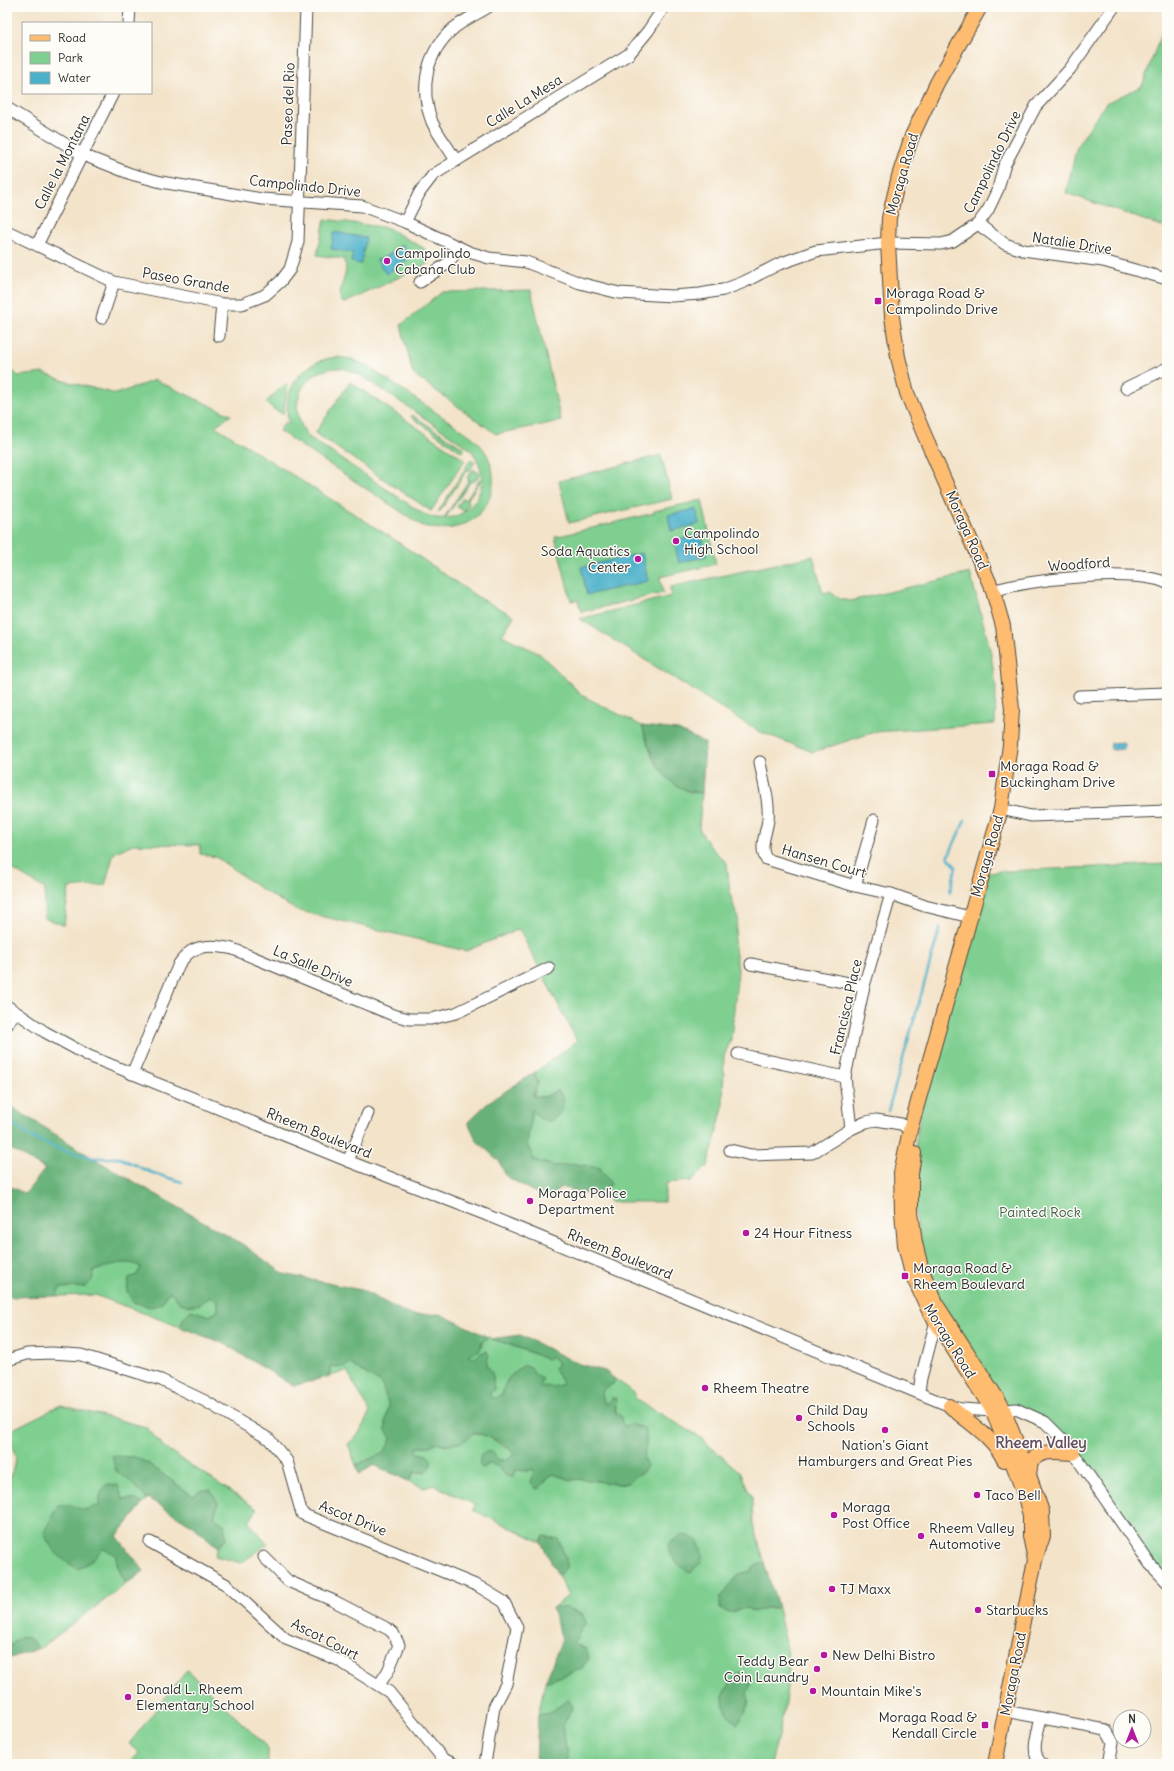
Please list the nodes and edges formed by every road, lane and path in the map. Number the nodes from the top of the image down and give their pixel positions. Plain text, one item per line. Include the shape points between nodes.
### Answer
1 (130, 7) edge
2 (306, 7) edge
3 (488, 7) edge
4 (664, 7) edge
5 (980, 7) edge
6 (1114, 7) edge
7 (129, 22) edge
8 (114, 94) edge
9 (7, 108) edge
10 (83, 155) junction
11 (456, 161) junction
12 (299, 202) junction
13 (404, 222) junction
14 (978, 224) junction
15 (7, 231) edge
16 (888, 243) junction
17 (37, 245) junction
18 (459, 248) junction
19 (1167, 279) edge
20 (114, 282) junction
21 (420, 282) dead end
22 (222, 304) junction
23 (102, 318) dead end
24 (219, 336) dead end
25 (1167, 368) edge
26 (1126, 388) dead end
27 (1167, 583) edge
28 (994, 591) junction
29 (1167, 693) edge
30 (1079, 696) dead end
31 (760, 762) dead end
32 (1001, 809) junction
33 (1167, 811) edge
34 (874, 820) dead end
35 (854, 886) junction
36 (891, 894) junction
37 (970, 917) junction
38 (751, 964) dead end
39 (549, 968) dead end
40 (864, 986) junction
41 (11, 1009) edge
42 (7, 1025) edge
43 (738, 1054) dead end
44 (927, 1068) junction
45 (132, 1074) junction
46 (845, 1077) junction
47 (368, 1113) dead end
48 (851, 1129) junction
49 (910, 1130) junction
50 (730, 1150) dead end
51 (348, 1161) junction
52 (936, 1321) junction
53 (7, 1360) edge
54 (919, 1392) junction
55 (950, 1406) junction
56 (998, 1410) junction
57 (1073, 1453) junction
58 (1023, 1475) junction
59 (150, 1542) dead end
60 (264, 1557) dead end
61 (1167, 1582) edge
62 (378, 1685) junction
63 (1005, 1711) junction
64 (1041, 1718) junction
65 (454, 1764) edge
66 (485, 1764) edge
67 (995, 1764) edge
68 (1042, 1764) edge
69 (1109, 1764) edge

1 - 7 street
2 - 12 street, Paseo del Rio
3 - 11 street via 455,27 444,39 429,65 425,84 426,104 433,124
4 - 11 street, Calle La Mesa via 629,54
5 - 16 main road, Moraga Road via 937,83 912,136 889,218
6 - 14 street, Campolindo Drive via 1070,69 1036,106 1004,166 998,189 988,210
8 - 10 street, Calle la Montana
9 - 10 street, Campolindo Drive
10 - 12 street, Campolindo Drive via 131,174 161,182
10 - 17 street, Calle la Montana
11 - 13 street, Calle La Mesa via 433,175 420,192
12 - 13 street, Campolindo Drive via 362,206
12 - 22 street, Paseo Grande via 298,242 290,269 281,281 265,295 242,304
13 - 18 street, Campolindo Drive
14 - 16 street, Campolindo Drive via 954,241 941,244
14 - 19 street, Natalie Drive via 1005,244 1023,250 1103,261
15 - 17 street, Paseo Grande
16 - 18 street, Campolindo Drive via 816,251 779,264 723,290 672,296 619,293 580,283 526,262 489,258
16 - 28 main road, Moraga Road via 892,317 907,393
17 - 20 street, Paseo Grande
18 - 21 street via 448,263
20 - 22 street, Paseo Grande
20 - 23 street
22 - 24 street
25 - 26 street
27 - 28 street, Woodford via 1119,576 1028,583
28 - 32 main road, Moraga Road via 1003,626 1012,709
29 - 30 street
31 - 35 street, Hansen Court via 768,806 768,820 762,846 766,859
32 - 33 street via 1031,816
32 - 37 main road, Moraga Road
34 - 35 street
35 - 36 street, Hansen Court
36 - 37 street, Hansen Court
36 - 40 street, Francisca Place
37 - 44 main road, Moraga Road
38 - 40 street
39 - 45 street, La Salle Drive via 456,1013 431,1019 409,1019 393,1015 233,949 221,946 204,947 190,952 179,964
40 - 46 street, Francisca Place
41 - 42 street
41 - 45 street, Rheem Boulevard via 45,1032 89,1056
43 - 46 street
44 - 49 main road, Moraga Road
44 - 56 main road, Moraga Road via 911,1174 915,1243 922,1271 938,1306
45 - 51 street, Rheem Boulevard
46 - 48 street, Francisca Place
47 - 51 street
48 - 49 street via 876,1120 901,1124
48 - 50 street via 812,1153 751,1155
49 - 52 main road, Moraga Road via 901,1173 905,1245 912,1274
51 - 54 street, Rheem Boulevard
52 - 54 street
52 - 56 main road, Moraga Road
53 - 66 street, Ascot Drive via 27,1354 81,1355 161,1380 205,1401 269,1439 287,1461 302,1514 478,1586 504,1602 518,1627 506,1684 494,1707
54 - 55 street, Rheem Boulevard
55 - 56 street, Rheem Boulevard
55 - 58 main road via 990,1439
56 - 57 street, Rheem Boulevard via 1016,1409 1045,1422
56 - 58 main road, Moraga Road
57 - 58 main road via 1051,1451 1040,1454 1032,1460
57 - 61 street, Rheem Boulevard via 1150,1564
58 - 63 main road, Moraga Road via 1042,1512 1043,1536 1035,1560
59 - 62 street, Ascot Court via 227,1585 286,1639 338,1660
60 - 62 street via 288,1581 334,1601 393,1633 399,1645 388,1671
62 - 65 street, Ascot Court via 389,1692 443,1759
63 - 64 street
63 - 67 main road, Moraga Road
64 - 68 street via 1035,1751 1036,1759
64 - 69 street via 1106,1730 1113,1742

